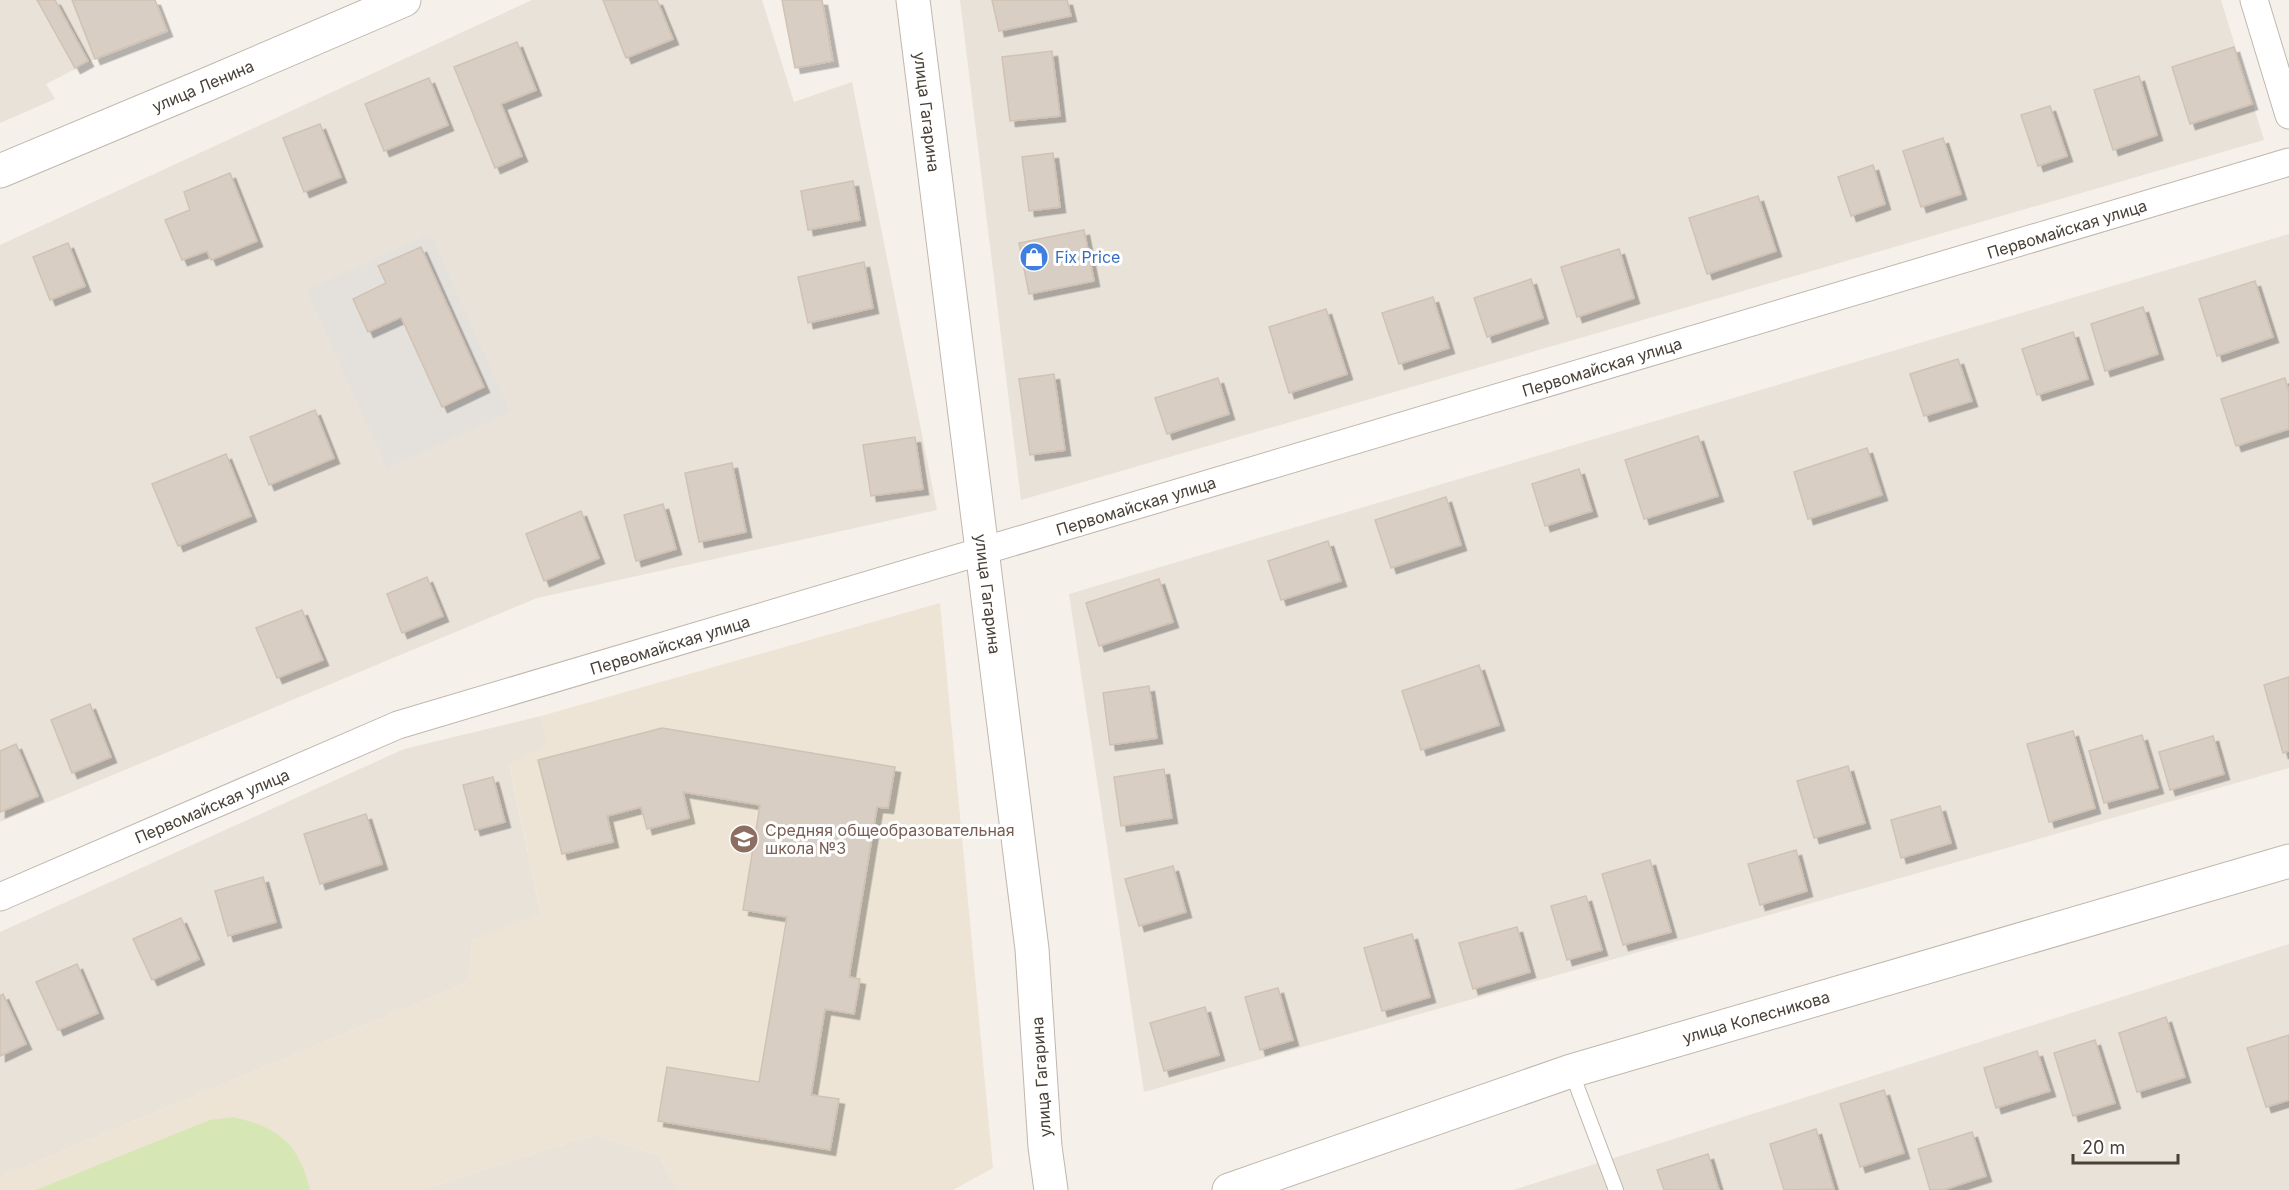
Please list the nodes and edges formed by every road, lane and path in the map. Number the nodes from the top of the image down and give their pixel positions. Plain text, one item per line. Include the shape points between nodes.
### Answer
1 (404, 0) edge
2 (913, 0) edge
3 (2254, 0) edge
4 (2289, 115) edge
5 (2289, 162) edge
6 (0, 171) edge
7 (982, 552) junction
8 (2289, 861) edge
9 (0, 897) edge
10 (1571, 1071) junction
11 (1051, 1190) edge
12 (1228, 1190) edge
13 (1616, 1190) edge

1 - 6 street, улица Ленина
2 - 7 street, улица Гагарина
3 - 4 street
5 - 7 street, Первомайская улица
7 - 9 street, Первомайская улица via 398,725
7 - 11 street, улица Гагарина via 1032,949
8 - 10 street, улица Колесникова
10 - 12 street, улица Колесникова
10 - 13 lane

